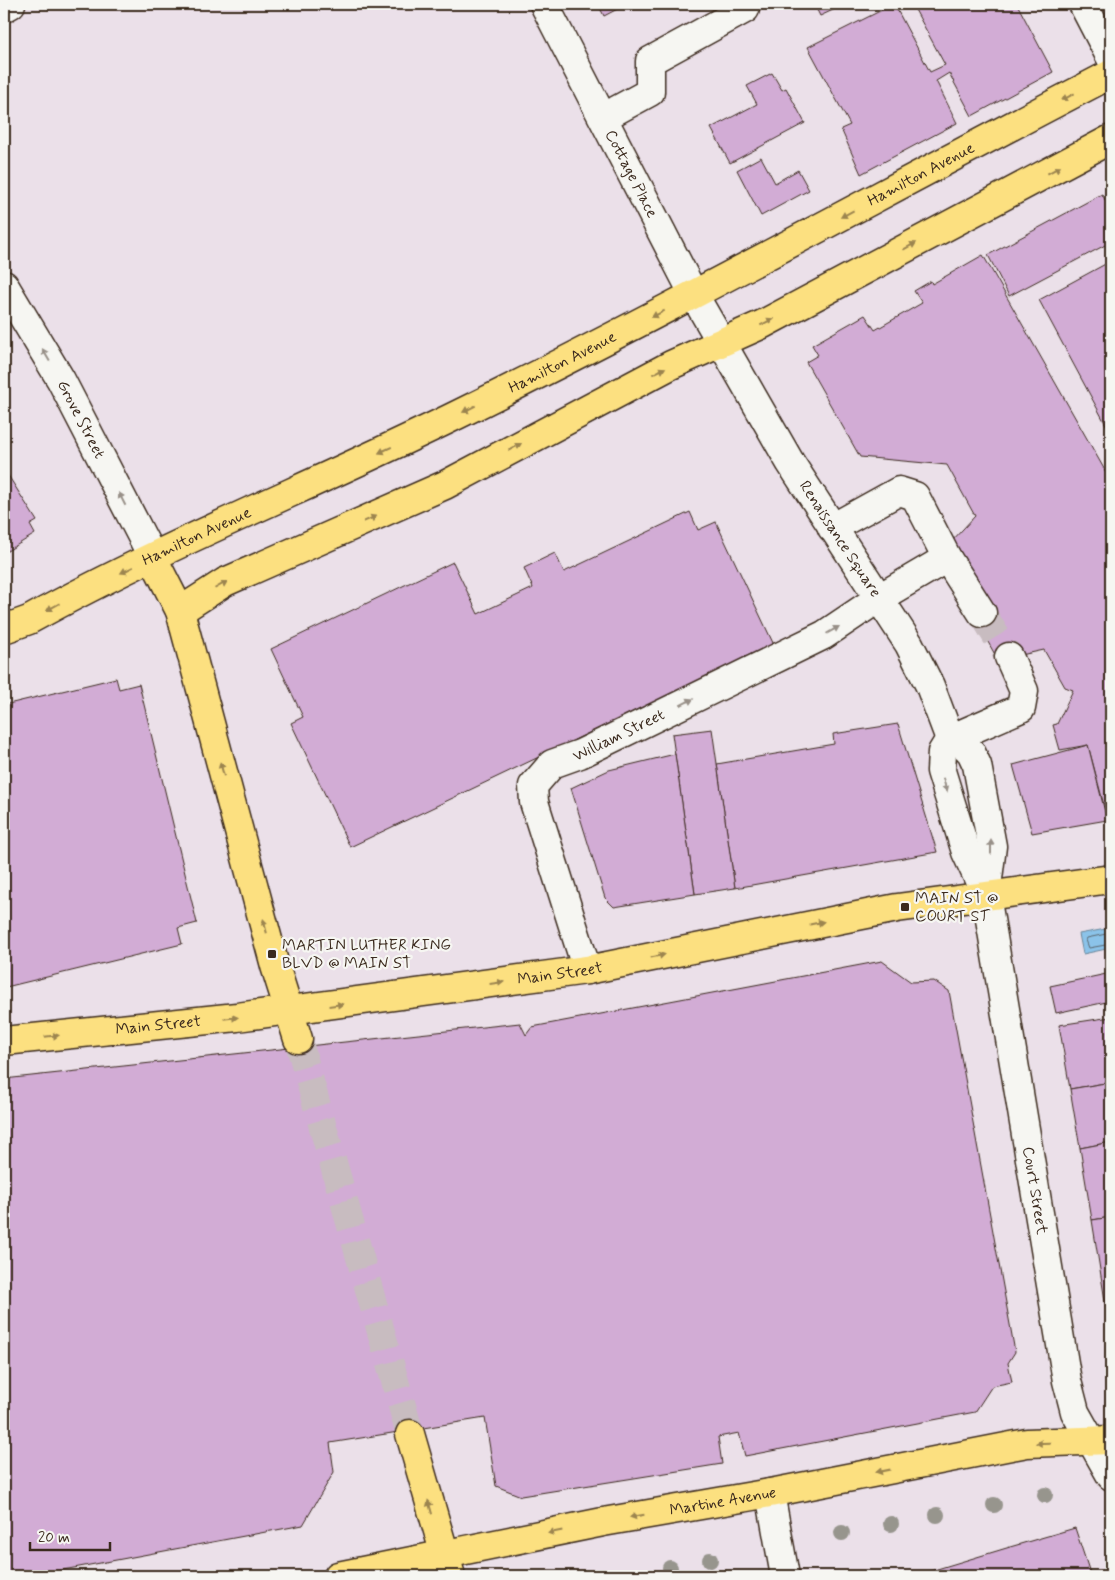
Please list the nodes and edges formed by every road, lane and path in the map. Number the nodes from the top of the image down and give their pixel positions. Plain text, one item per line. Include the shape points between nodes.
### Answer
1 (11, 4) edge
2 (544, 4) edge
3 (1083, 4) edge
4 (4, 8) edge
5 (745, 9) dead end
6 (1111, 58) edge
7 (1111, 74) edge
8 (604, 117) junction
9 (1111, 139) edge
10 (4, 285) edge
11 (694, 295) junction
12 (722, 342) junction
13 (832, 528) junction
14 (153, 558) junction
15 (947, 558) junction
16 (879, 598) junction
17 (180, 611) junction
18 (982, 613) tunnel mouth
19 (4, 629) edge
20 (1009, 657) tunnel mouth
21 (950, 739) junction
22 (1111, 880) edge
23 (986, 895) junction
24 (587, 970) junction
25 (288, 1011) junction
26 (298, 1040) tunnel mouth
27 (4, 1041) edge
28 (410, 1434) tunnel mouth
29 (1101, 1440) edge
30 (1111, 1476) edge
31 (770, 1494) junction
32 (448, 1565) edge
33 (366, 1573) edge
34 (338, 1576) edge
35 (785, 1576) edge

1 - 4 street
2 - 8 street, Cottage Place
3 - 6 street
5 - 8 street via 650,60 650,92
7 -> 11 main road, Hamilton Avenue
8 - 11 street, Cottage Place
12 -> 9 main road via 772,319
14 -> 10 street, Grove Street via 61,380
11 - 12 street, Cottage Place
11 -> 14 main road, Hamilton Avenue via 429,429
12 - 13 street, Renaissance Square via 790,462
17 -> 12 main road via 225,582 436,490 630,386
13 - 15 street via 899,492 915,496
13 - 16 street, Renaissance Square
14 - 17 main road
14 -> 19 main road, Hamilton Avenue via 30,620
15 - 16 street, William Street
15 - 18 street
16 - 21 street, Renaissance Square via 919,663
24 -> 16 street, William Street via 533,786 552,764 580,754 824,635
25 -> 17 main road
20 - 21 street via 1024,692 1021,708
21 -> 23 street via 942,752 941,771 966,852
23 -> 21 street via 992,846 977,765 966,748
22 - 23 main road, Main Street
24 -> 23 main road, Main Street via 897,908
23 - 29 street, Court Street via 1067,1381 1075,1412
25 -> 24 main road, Main Street
25 - 26 main road
27 -> 25 main road, Main Street
32 -> 28 main road
29 - 30 street, Court Street
29 -> 31 main road, Martine Avenue via 1027,1443
31 -> 32 main road, Martine Avenue via 603,1522
31 - 35 street
32 - 33 main road, Martine Avenue
33 - 34 main road, Martine Avenue

